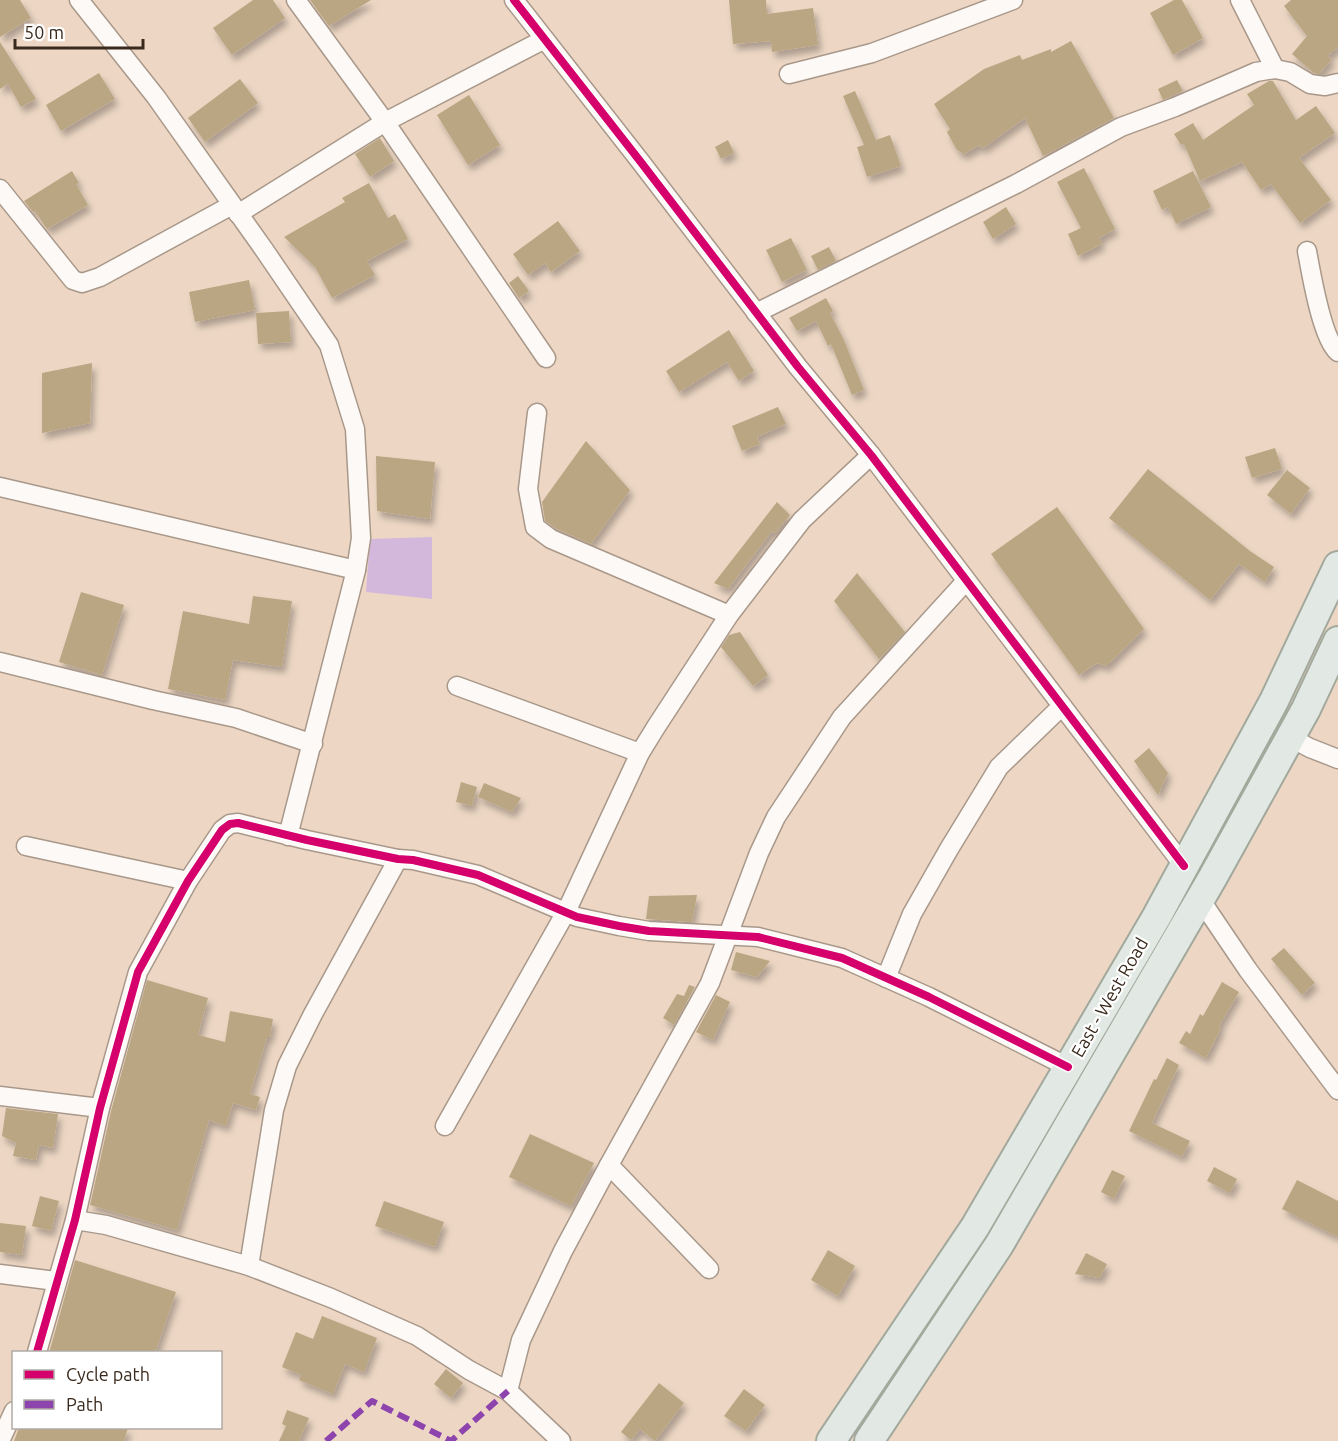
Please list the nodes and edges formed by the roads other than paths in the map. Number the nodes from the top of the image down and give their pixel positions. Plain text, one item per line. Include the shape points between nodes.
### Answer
1 (79, 0) edge
2 (296, 0) edge
3 (514, 0) edge
4 (1013, 0) edge
5 (1240, 0) edge
6 (543, 40) junction
7 (1275, 69) junction
8 (789, 74) dead end
9 (1338, 82) edge
10 (386, 122) junction
11 (0, 189) edge
12 (235, 209) junction
13 (1308, 251) dead end
14 (756, 313) junction
15 (1338, 352) edge
16 (546, 358) dead end
17 (537, 413) dead end
18 (871, 455) junction
19 (0, 488) edge
20 (1338, 566) edge
21 (356, 570) junction
22 (966, 581) junction
23 (729, 615) junction
24 (1338, 641) edge
25 (0, 662) edge
26 (457, 686) dead end
27 (1062, 706) junction
28 (1289, 737) junction
29 (313, 744) junction
30 (640, 753) junction
31 (1338, 759) edge
32 (288, 836) junction
33 (26, 846) dead end
34 (398, 859) junction
35 (1184, 866) junction
36 (188, 881) junction
37 (1200, 898) junction
38 (566, 912) junction
39 (729, 935) junction
40 (886, 978) junction
41 (1068, 1067) junction
42 (1338, 1090) edge
43 (0, 1096) edge
44 (100, 1108) junction
45 (445, 1126) dead end
46 (609, 1165) junction
47 (75, 1220) junction
48 (249, 1266) junction
49 (709, 1269) dead end
50 (0, 1274) edge
51 (56, 1281) junction
52 (38, 1351) edge
53 (508, 1391) junction
54 (12, 1415) edge
55 (0, 1441) edge
56 (561, 1441) edge
57 (831, 1441) edge
58 (869, 1441) edge

1 - 12 street via 156,97
2 - 10 street
3 - 6 street
4 - 8 street via 872,53
5 - 7 street
6 - 10 street
6 - 14 street
7 - 9 street via 1290,72 1310,84 1325,86
7 - 14 street via 1256,72 1121,127 1016,184
10 - 12 street
10 - 16 street
11 - 12 street via 72,280 82,283
12 - 21 street via 329,345 356,429 361,538
13 - 15 street via 1322,316 1332,347
14 - 18 street
17 - 23 street via 528,489 535,526 552,539
18 - 22 street
18 - 23 street via 802,520
19 - 21 street
20 - 35 main road, East - West Road via 1274,701
21 - 29 street
22 - 27 street
22 - 39 street via 842,717 776,817
23 - 30 street
24 - 28 main road, East - West Road
25 - 29 street via 236,718
26 - 30 street
27 - 35 street
27 - 40 street via 999,767 912,914
28 - 31 street
28 - 37 main road, East - West Road
29 - 32 street
30 - 38 street
32 - 34 street
32 - 36 street via 230,824
33 - 36 street
34 - 38 street via 478,875
34 - 48 street via 287,1066 274,1110
35 - 41 main road, East - West Road
36 - 44 street via 138,972
37 - 42 street via 1248,970
37 - 58 main road, East - West Road via 999,1245
38 - 39 street via 649,931
38 - 45 street
39 - 40 street via 758,937 842,958
39 - 46 street via 710,983
40 - 41 street
41 - 57 main road, East - West Road via 975,1227
43 - 44 street
44 - 47 street
46 - 49 street
46 - 53 street via 521,1340
47 - 48 street via 106,1225
47 - 51 street
48 - 53 street via 417,1336
50 - 51 street
51 - 52 street
53 - 56 street
54 - 55 street

